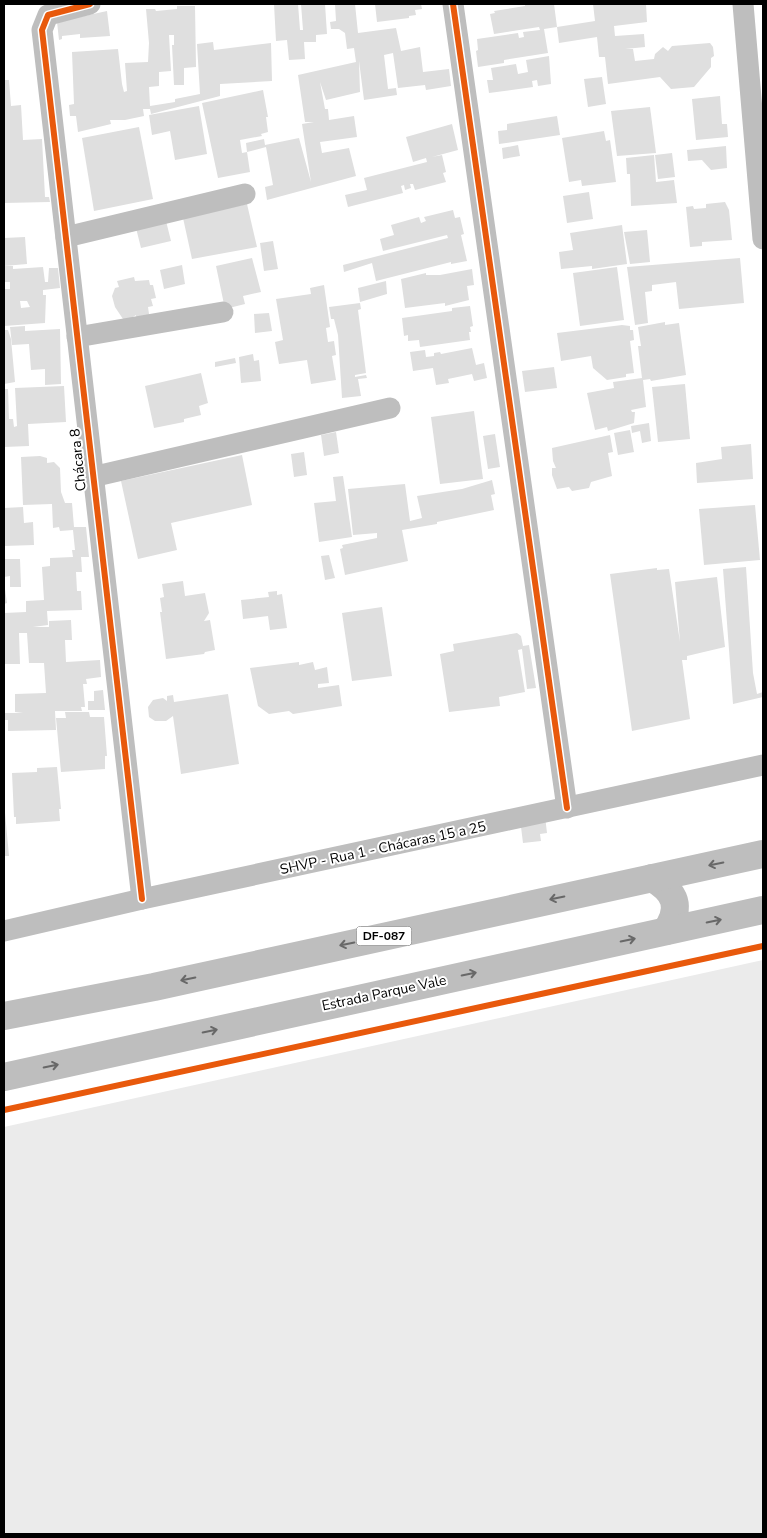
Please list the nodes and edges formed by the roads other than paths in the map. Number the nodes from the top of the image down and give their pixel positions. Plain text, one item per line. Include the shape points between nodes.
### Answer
1 (90, 4) edge
2 (453, 4) edge
3 (743, 4) edge
4 (41, 17) edge
5 (246, 194) dead end
6 (66, 237) junction
7 (763, 239) edge
8 (223, 312) dead end
9 (77, 337) junction
10 (390, 408) dead end
11 (92, 477) junction
12 (763, 765) edge
13 (567, 808) junction
14 (763, 854) edge
15 (652, 878) junction
16 (142, 899) junction
17 (763, 910) edge
18 (4, 931) edge
19 (666, 931) junction
20 (4, 1016) edge
21 (4, 1076) edge

1 - 4 street
2 - 13 street
3 - 7 street
4 - 6 street, Chácara 8
5 - 6 street
6 - 9 street, Chácara 8
8 - 9 street
9 - 11 street, Chácara 8
10 - 11 street
11 - 16 street, Chácara 8
12 - 13 street, SHVP - Rua 1 - Chácaras 15 a 25
13 - 16 street, SHVP - Rua 1 - Chácaras 15 a 25
14 -> 15 main road, DF-087
15 - 19 main road via 667,886 672,895 674,920
15 -> 20 main road, DF-087 via 154,987
16 - 18 street, SHVP - Rua 1 - Chácaras 15 a 25
19 -> 17 main road, Estrada Parque Vale
21 -> 19 main road, Estrada Parque Vale

